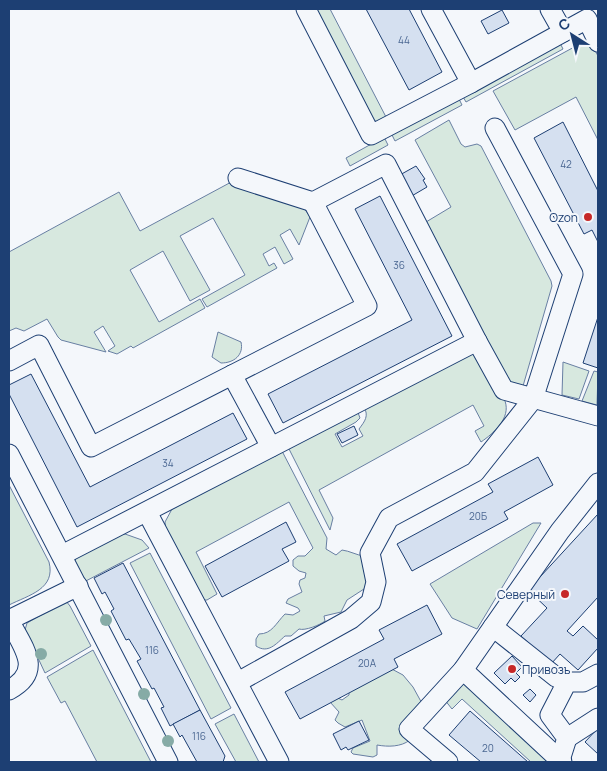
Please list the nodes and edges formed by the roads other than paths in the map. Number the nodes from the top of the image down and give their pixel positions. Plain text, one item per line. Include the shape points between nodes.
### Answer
1 (306, 9) edge
2 (431, 9) edge
3 (550, 9) edge
4 (593, 15) edge
5 (563, 32) junction
6 (598, 42) edge
7 (471, 83) junction
8 (495, 128) dead end
9 (238, 178) dead end
10 (312, 202) junction
11 (477, 341) junction
12 (9, 361) edge
13 (232, 375) junction
14 (533, 399) junction
15 (598, 416) edge
16 (271, 447) junction
17 (9, 454) edge
18 (598, 483) edge
19 (147, 512) junction
20 (62, 556) junction
21 (78, 586) junction
22 (493, 627) junction
23 (463, 670) junction
24 (598, 674) edge
25 (238, 682) junction
26 (567, 682) junction
27 (9, 690) edge
28 (598, 718) edge
29 (567, 738) junction
30 (561, 761) edge
31 (168, 762) edge
32 (279, 762) edge
33 (448, 762) edge

1 - 7 lane via 371,135
2 - 7 lane
3 - 5 lane
4 - 5 lane
4 - 6 lane
5 - 7 lane
8 - 14 lane via 573,274
9 - 10 lane
10 - 11 lane via 386,164
10 - 13 lane via 367,306
11 - 14 lane via 504,390
11 - 16 lane
12 - 13 lane via 39,345 91,447
13 - 16 lane
14 - 15 lane
14 - 25 lane via 475,472 389,518 370,553 376,582 371,602 350,619
16 - 19 lane
17 - 20 lane
18 - 22 lane via 560,530
19 - 20 lane
19 - 25 lane
20 - 21 lane
21 - 27 lane via 9,620 29,659 24,679
21 - 31 lane
22 - 23 lane
22 - 26 lane via 556,677
23 - 30 lane
23 - 33 lane via 410,729
24 - 26 lane via 583,682
25 - 32 lane
26 - 29 lane via 550,715
28 - 29 lane
29 - 30 lane

